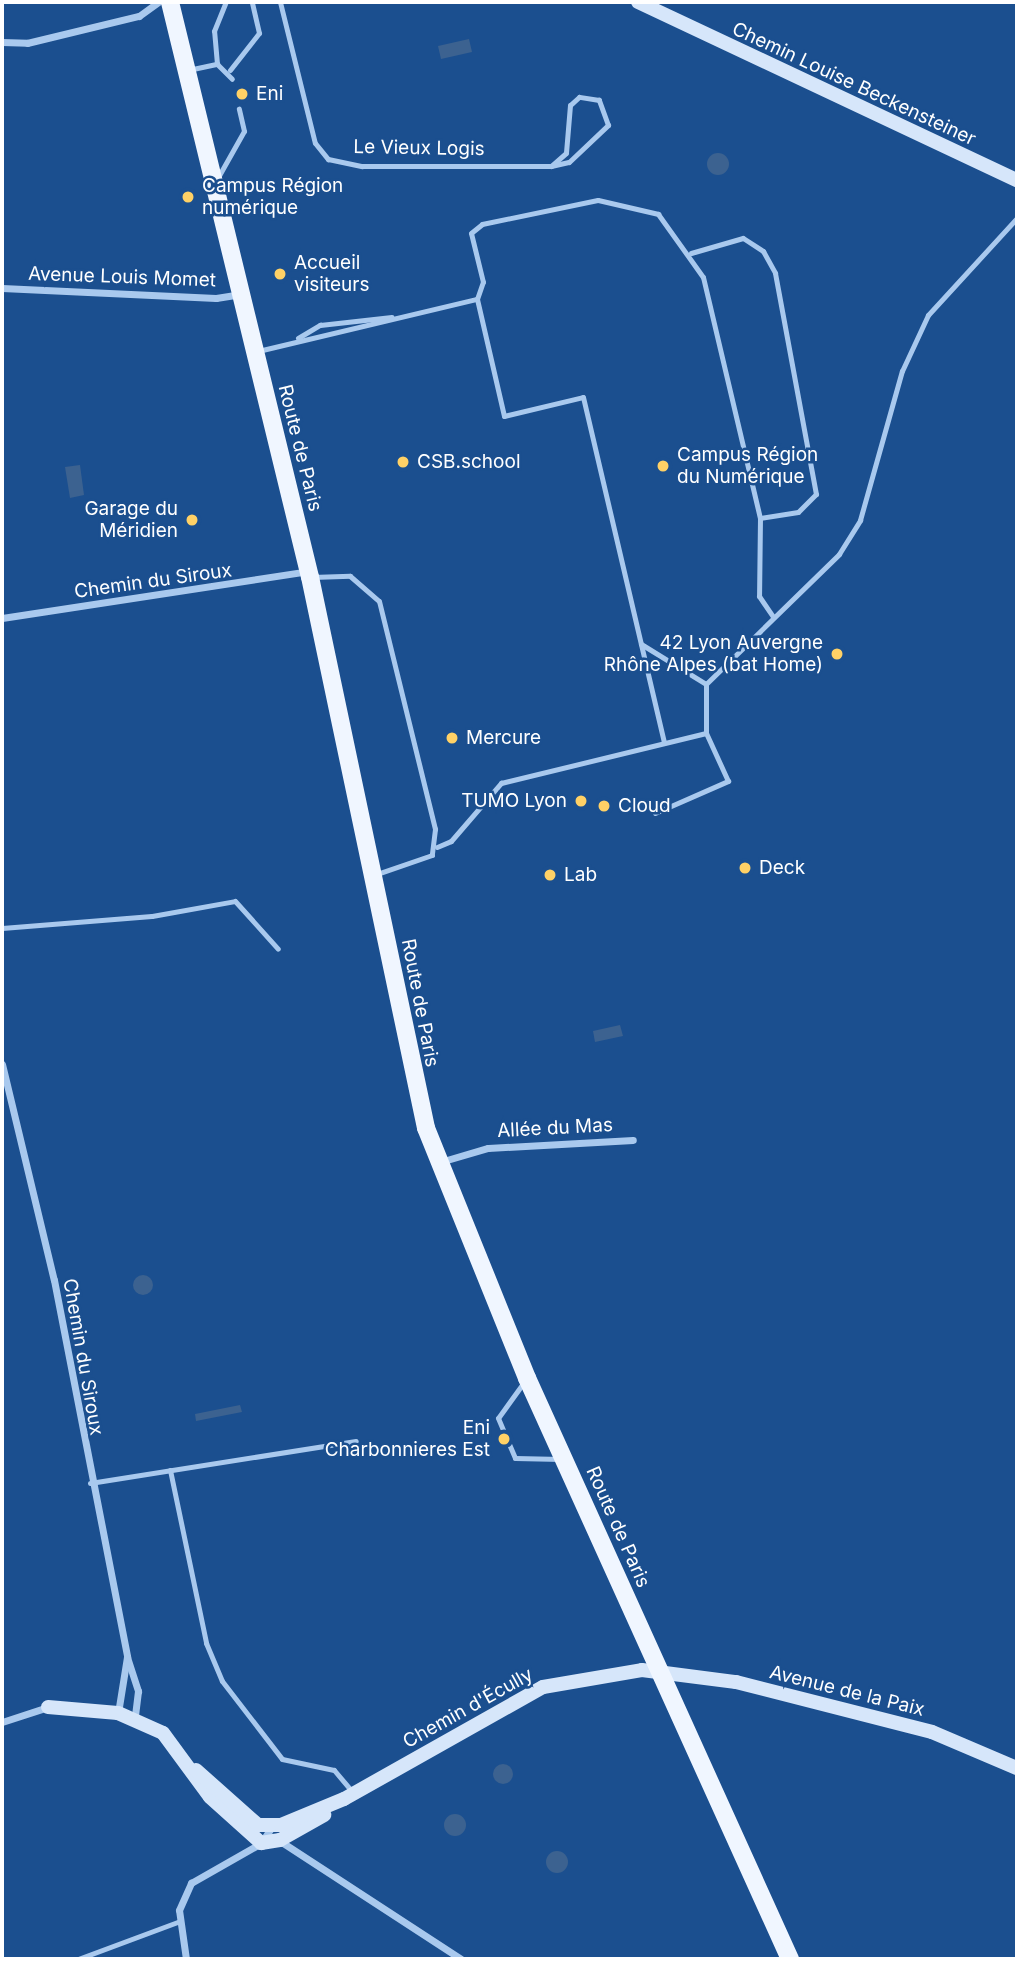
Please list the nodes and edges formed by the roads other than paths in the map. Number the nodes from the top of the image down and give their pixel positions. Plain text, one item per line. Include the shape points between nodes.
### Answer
1 (158, 2) edge
2 (170, 2) edge
3 (226, 2) edge
4 (252, 2) edge
5 (280, 2) edge
6 (638, 2) edge
7 (2, 42) edge
8 (217, 64) junction
9 (230, 70) junction
10 (186, 71) junction
11 (232, 79) dead end
12 (239, 108) dead end
13 (551, 166) junction
14 (214, 180) junction
15 (1017, 180) edge
16 (1017, 218) edge
17 (691, 253) junction
18 (2, 288) edge
19 (241, 294) junction
20 (477, 299) junction
21 (397, 317) junction
22 (296, 340) junction
23 (254, 352) junction
24 (760, 518) junction
25 (310, 574) junction
26 (773, 617) junction
27 (2, 618) edge
28 (641, 643) junction
29 (706, 684) junction
30 (706, 733) junction
31 (664, 743) junction
32 (655, 813) dead end
33 (437, 847) junction
34 (374, 875) junction
35 (2, 928) edge
36 (278, 949) dead end
37 (2, 1064) edge
38 (633, 1140) dead end
39 (439, 1163) junction
40 (527, 1378) junction
41 (356, 1441) dead end
42 (564, 1460) junction
43 (170, 1470) junction
44 (90, 1483) junction
45 (127, 1657) junction
46 (661, 1672) junction
47 (48, 1707) joint
48 (118, 1713) junction
49 (135, 1717) junction
50 (2, 1722) edge
51 (1017, 1768) edge
52 (196, 1770) junction
53 (349, 1796) junction
54 (269, 1826) junction
55 (280, 1840) junction
56 (261, 1843) junction
57 (180, 1921) junction
58 (78, 1959) edge
59 (186, 1959) edge
60 (461, 1959) edge
61 (790, 1959) edge

1 - 7 street via 133,17 27,43
2 - 10 main road, Route de Paris
3 - 8 lane via 214,31
4 - 9 lane via 259,33
5 - 13 lane, Le Vieux Logis via 315,143 328,159 362,166
6 - 15 street, Chemin Louise Beckensteiner
8 - 9 lane
8 - 10 lane
9 - 11 lane
10 - 14 main road, Route de Paris
12 - 14 lane via 244,131
13 - 13 lane, Le Vieux Logis via 569,162 602,135 608,125 599,100 579,97 570,106 566,153
14 - 19 main road, Route de Paris
16 - 26 lane via 928,315 902,371 860,520 839,554
17 - 20 lane via 658,214 628,202 598,200 492,222 471,233 483,282
17 - 24 lane via 703,277
17 - 24 lane via 743,238 763,251 775,273 816,494 798,512
18 - 19 street, Avenue Louis Momet via 216,298
19 - 23 main road, Route de Paris
20 - 21 lane
20 - 28 lane via 504,416 583,397
21 - 22 lane via 324,340
21 - 22 lane via 344,319
22 - 23 lane
23 - 25 main road, Route de Paris
24 - 26 lane via 759,596
25 - 27 street, Chemin du Siroux
25 - 33 lane via 350,576 379,601
25 - 34 main road, Route de Paris
26 - 29 lane
28 - 29 lane
28 - 31 lane
29 - 30 lane
30 - 31 lane
30 - 32 lane via 728,781
31 - 33 lane via 501,783 451,841
33 - 34 lane via 422,863
34 - 39 main road, Route de Paris via 406,1053
35 - 36 lane via 152,916 235,901
37 - 44 street, Chemin du Siroux via 54,1280
38 - 39 street, Allée du Mas via 488,1148
39 - 40 main road, Route de Paris
40 - 42 main road, Route de Paris
40 - 42 lane via 498,1418 515,1458
41 - 43 lane
42 - 46 main road, Route de Paris
43 - 44 lane
43 - 53 lane via 206,1643 222,1681 282,1759 334,1770
44 - 45 street, Chemin du Siroux
45 - 48 street, Chemin du Siroux
45 - 49 street, Chemin du Siroux via 138,1691
46 - 51 street, Avenue de la Paix via 736,1682 932,1732
46 - 53 street, Chemin d'Écully via 543,1687
46 - 61 main road, Route de Paris
47 - 48 street
47 - 50 street
48 - 49 street
49 - 52 street via 163,1733
52 - 54 street via 245,1816
52 - 56 street via 210,1797
53 - 54 street, Chemin d'Écully
53 - 55 street, Chemin d'Écully
54 - 55 street
54 - 56 street
55 - 56 street, Chemin d'Écully
55 - 60 street
56 - 57 street via 191,1883
57 - 58 lane
57 - 59 street

